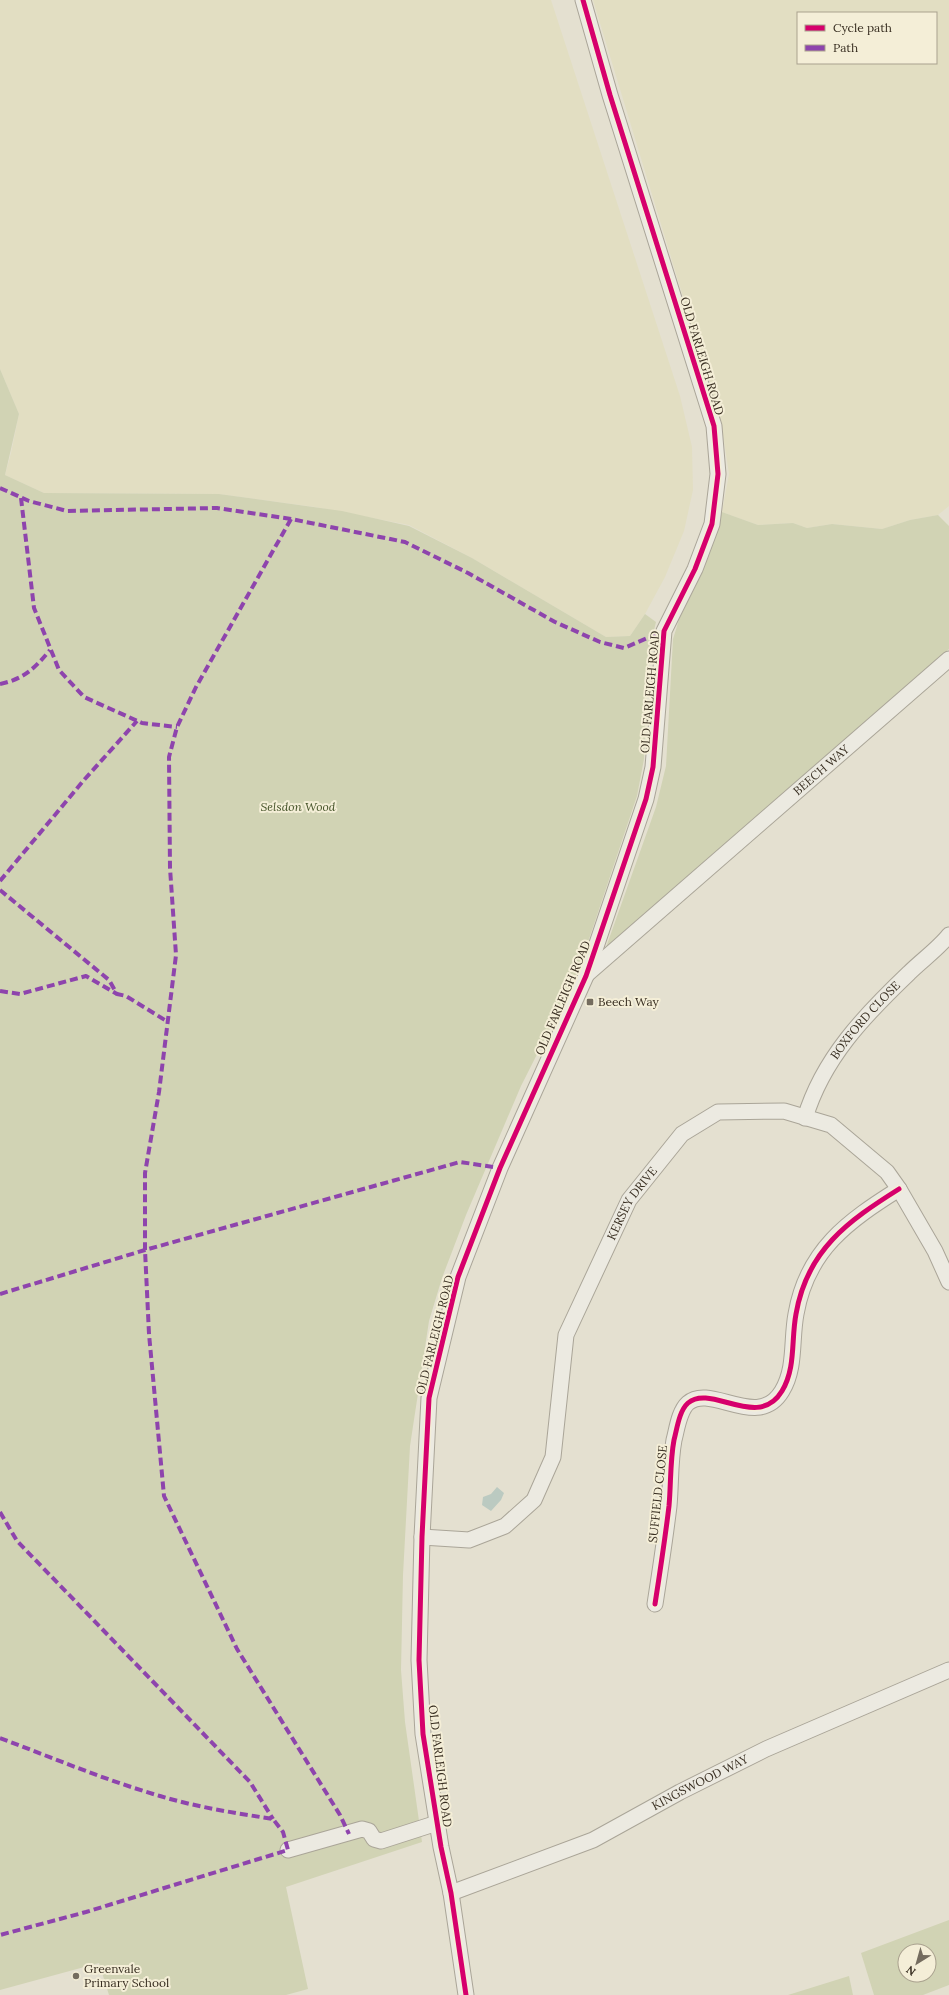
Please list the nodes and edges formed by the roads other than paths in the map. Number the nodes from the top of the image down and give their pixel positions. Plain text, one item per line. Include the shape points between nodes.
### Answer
1 (583, 0) edge
2 (949, 659) edge
3 (948, 937) edge
4 (586, 976) junction
5 (805, 1118) junction
6 (899, 1189) junction
7 (949, 1282) edge
8 (422, 1537) junction
9 (655, 1604) dead end
10 (949, 1670) edge
11 (437, 1823) junction
12 (288, 1850) dead end
13 (451, 1893) junction
14 (466, 1995) edge

1 - 4 street, OLD FARLEIGH ROAD via 714,426 718,474 712,524 695,569 664,631 653,767 646,799
2 - 4 street, BEECH WAY
3 - 5 street, BOXFORD CLOSE via 859,1024 833,1058 812,1095
4 - 8 street, OLD FARLEIGH ROAD via 500,1168 458,1277 429,1398
5 - 6 street, KERSEY DRIVE via 831,1125 887,1172
5 - 8 street, KERSEY DRIVE via 784,1111 718,1112 682,1134 628,1200 566,1335 553,1457 534,1500 506,1526 469,1540
6 - 7 street, KERSEY DRIVE via 936,1251
6 - 9 street, SUFFIELD CLOSE via 850,1221 817,1258 796,1314 788,1379 777,1398 771,1404 749,1409 720,1401 697,1399 688,1403 682,1411 674,1440
8 - 11 street, OLD FARLEIGH ROAD via 419,1660 423,1727
10 - 13 street, KINGSWOOD WAY via 766,1749 593,1840
11 - 12 street via 381,1841 374,1839 369,1831 362,1829
11 - 13 street, OLD FARLEIGH ROAD
13 - 14 street, OLD FARLEIGH ROAD

